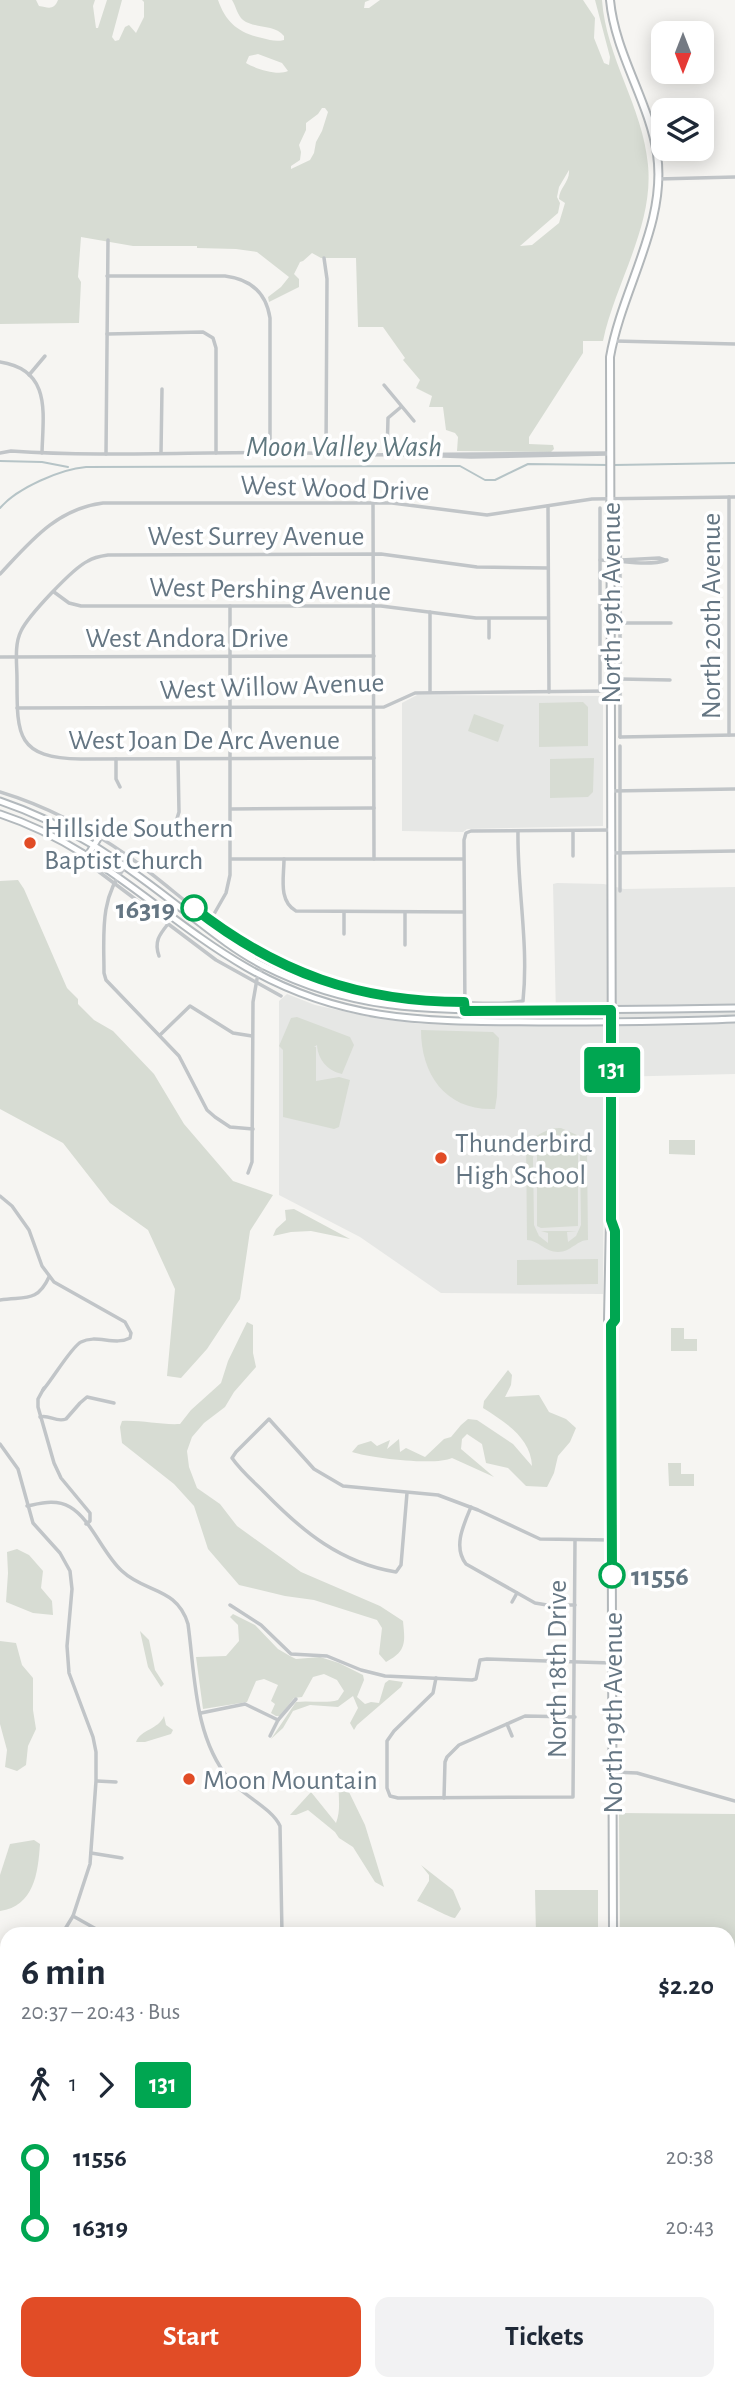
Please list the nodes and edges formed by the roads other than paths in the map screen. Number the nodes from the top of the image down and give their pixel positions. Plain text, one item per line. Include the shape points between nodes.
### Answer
1 (610, 0) edge
2 (735, 177) edge
3 (658, 178) junction
4 (108, 240) dead end
5 (324, 258) dead end
6 (107, 276) junction
7 (107, 334) junction
8 (612, 341) junction
9 (735, 344) edge
10 (45, 356) dead end
11 (0, 362) edge
12 (29, 375) junction
13 (384, 385) dead end
14 (162, 389) dead end
15 (401, 407) junction
16 (414, 421) dead end
17 (270, 452) junction
18 (326, 452) junction
19 (0, 453) edge
20 (42, 453) junction
21 (161, 453) junction
22 (216, 453) junction
23 (106, 454) junction
24 (387, 455) junction
25 (610, 457) junction
26 (729, 497) junction
27 (735, 497) edge
28 (610, 499) junction
29 (373, 503) junction
30 (548, 506) junction
31 (600, 509) dead end
32 (620, 511) dead end
33 (374, 554) junction
34 (600, 560) junction
35 (611, 560) junction
36 (620, 560) junction
37 (548, 568) junction
38 (0, 574) edge
39 (54, 592) junction
40 (374, 605) junction
41 (230, 606) junction
42 (430, 612) junction
43 (489, 618) junction
44 (548, 618) junction
45 (620, 623) junction
46 (671, 623) dead end
47 (732, 629) edge
48 (489, 638) dead end
49 (374, 656) junction
50 (0, 657) edge
51 (17, 657) junction
52 (231, 657) junction
53 (620, 680) junction
54 (670, 680) dead end
55 (729, 682) junction
56 (735, 682) edge
57 (600, 691) junction
58 (610, 691) junction
59 (430, 692) junction
60 (549, 692) junction
61 (374, 707) junction
62 (17, 708) junction
63 (231, 708) junction
64 (732, 735) edge
65 (611, 737) junction
66 (620, 737) junction
67 (620, 746) dead end
68 (36, 751) joint
69 (231, 758) junction
70 (374, 758) junction
71 (116, 759) junction
72 (178, 759) junction
73 (120, 787) dead end
74 (735, 789) edge
75 (611, 791) junction
76 (620, 791) junction
77 (0, 792) edge
78 (0, 800) edge
79 (231, 808) junction
80 (374, 808) junction
81 (0, 814) edge
82 (175, 825) dead end
83 (612, 830) junction
84 (518, 831) junction
85 (573, 831) junction
86 (99, 837) junction
87 (94, 844) junction
88 (735, 851) edge
89 (612, 853) junction
90 (620, 853) junction
91 (88, 855) junction
92 (573, 856) dead end
93 (231, 859) junction
94 (284, 859) junction
95 (374, 859) junction
96 (464, 859) junction
97 (90, 865) dead end
98 (126, 866) junction
99 (116, 878) junction
100 (621, 891) dead end
101 (464, 912) junction
102 (344, 913) junction
103 (405, 913) junction
104 (210, 920) junction
105 (168, 924) junction
106 (206, 927) junction
107 (344, 934) dead end
108 (199, 937) junction
109 (405, 945) dead end
110 (159, 956) dead end
111 (263, 965) junction
112 (259, 974) junction
113 (256, 984) junction
114 (281, 996) dead end
115 (464, 1002) junction
116 (735, 1008) edge
117 (522, 1010) junction
118 (611, 1010) junction
119 (465, 1011) junction
120 (735, 1019) edge
121 (465, 1021) junction
122 (522, 1022) junction
123 (611, 1022) junction
124 (160, 1035) junction
125 (252, 1036) junction
126 (253, 1129) junction
127 (248, 1173) dead end
128 (0, 1196) edge
129 (50, 1277) junction
130 (0, 1300) edge
131 (114, 1403) dead end
132 (40, 1417) junction
133 (0, 1444) edge
134 (407, 1493) junction
135 (27, 1506) junction
136 (471, 1507) junction
137 (86, 1524) junction
138 (575, 1540) junction
139 (612, 1540) junction
140 (517, 1593) junction
141 (512, 1602) dead end
142 (230, 1605) dead end
143 (575, 1605) junction
144 (575, 1662) junction
145 (611, 1662) junction
146 (436, 1678) junction
147 (296, 1699) dead end
148 (201, 1713) junction
149 (575, 1717) junction
150 (278, 1720) junction
151 (507, 1724) junction
152 (270, 1736) dead end
153 (512, 1736) dead end
154 (612, 1772) junction
155 (96, 1781) junction
156 (116, 1782) dead end
157 (444, 1798) junction
158 (735, 1801) edge
159 (91, 1853) junction
160 (122, 1858) dead end
161 (73, 1916) junction
162 (66, 1927) edge
163 (93, 1927) edge
164 (282, 1927) edge
165 (613, 1927) edge

1 - 3 main road, North 19th Avenue via 617,38 654,141
2 - 3 street
3 - 8 main road, North 19th Avenue via 652,223
4 - 6 street
5 - 18 street
6 - 7 street
6 - 17 street via 238,277 257,289 270,318
7 - 22 street via 203,332 214,338
7 - 23 street
8 - 9 street
8 - 25 main road, North 19th Avenue
10 - 12 street
11 - 12 street
12 - 20 street via 43,402
13 - 15 street
14 - 21 street
15 - 16 street
15 - 24 street via 388,418
17 - 18 street
17 - 22 street
18 - 24 street
19 - 20 street
20 - 23 street
21 - 22 street
21 - 23 street
24 - 25 street
25 - 28 main road, North 19th Avenue
26 - 27 street, West Wood Drive
26 - 28 street, West Wood Drive
26 - 47 street, North 20th Avenue
28 - 30 street, West Wood Drive
28 - 35 main road, North 19th Avenue
29 - 30 street, West Wood Drive via 481,515
29 - 33 street
29 - 38 street, West Wood Drive via 92,505 46,526
30 - 37 street
31 - 34 street, North 19th Avenue
32 - 36 street, North 19th Avenue
33 - 37 street, West Surrey Avenue via 477,567
33 - 39 street, West Surrey Avenue via 108,555 85,562
33 - 40 street
34 - 35 street
34 - 57 street, North 19th Avenue
35 - 36 street
35 - 58 main road, North 19th Avenue
36 - 36 street via 627,563 667,560 659,558
36 - 45 street, North 19th Avenue
37 - 44 street
39 - 41 street, West Pershing Avenue via 75,606
39 - 51 street, West Surrey Avenue via 22,628
40 - 41 street, West Pershing Avenue
40 - 42 street, West Pershing Avenue
40 - 49 street
41 - 52 street
42 - 43 street, West Pershing Avenue
42 - 59 street
43 - 44 street, West Pershing Avenue
43 - 48 street
44 - 60 street
45 - 46 street
45 - 53 street, North 19th Avenue
47 - 55 street, North 20th Avenue
49 - 52 street, West Andora Drive
49 - 61 street
50 - 51 street, West Andora Drive
51 - 52 street, West Andora Drive
51 - 62 street, West Surrey Avenue
52 - 63 street
53 - 54 street
53 - 66 street, North 19th Avenue
55 - 56 street
55 - 64 street, North 20th Avenue
57 - 58 street, West Willow Avenue
57 - 60 street, West Willow Avenue
58 - 65 main road, North 19th Avenue
59 - 60 street, West Willow Avenue
59 - 61 street, West Willow Avenue
61 - 63 street, West Willow Avenue
61 - 70 street
62 - 63 street, West Willow Avenue
62 - 68 street, West Surrey Avenue via 22,735
63 - 69 street
64 - 66 street
65 - 66 street
65 - 75 main road, North 19th Avenue
67 - 76 street, North 19th Avenue
68 - 71 street, West Joan De Arc Avenue via 62,759
69 - 70 street, West Joan De Arc Avenue
69 - 72 street, West Joan De Arc Avenue
69 - 79 street
70 - 80 street
71 - 72 street, West Joan De Arc Avenue
71 - 73 street
72 - 82 street
74 - 76 street
75 - 76 street
75 - 83 main road, North 19th Avenue
76 - 90 street, North 19th Avenue
77 - 86 street
78 - 87 main road via 56,822
79 - 80 street
79 - 93 street
80 - 95 street
81 - 91 main road
83 - 85 street
83 - 89 main road, North 19th Avenue
84 - 85 street
84 - 96 street via 468,832
84 - 115 street via 523,1000
85 - 92 street
86 - 87 main road
86 - 104 street
87 - 91 main road
87 - 98 main road
88 - 90 street
89 - 90 street
89 - 118 main road, North 19th Avenue
90 - 100 street, North 19th Avenue
91 - 99 main road
93 - 94 street
93 - 104 street via 226,893
94 - 95 street
94 - 102 street via 284,897 290,908 304,913
95 - 96 street
96 - 101 street
97 - 99 street
98 - 99 street
98 - 106 main road
99 - 105 street
99 - 108 main road
99 - 124 street via 104,913 104,973 109,984
101 - 103 street
101 - 115 street
102 - 103 street
102 - 107 street
103 - 109 street
104 - 106 street
104 - 115 street via 268,958 327,983 395,999
105 - 110 street via 157,940
105 - 113 street
106 - 108 street
106 - 111 main road
108 - 112 main road
111 - 112 street
111 - 119 main road via 334,995 374,1004
112 - 113 street
112 - 121 main road via 357,1011
113 - 114 street
113 - 125 street
115 - 119 street
116 - 118 main road
117 - 118 main road
117 - 119 main road
117 - 122 main road
118 - 123 main road, North 19th Avenue
119 - 121 street
120 - 123 main road
121 - 122 main road
122 - 123 main road
123 - 139 main road, North 19th Avenue via 608,1320
124 - 125 street via 190,1006 233,1033
124 - 126 street via 179,1056 207,1110 230,1126
125 - 126 street
126 - 127 street
128 - 129 street via 25,1222
129 - 130 street via 34,1297
129 - 132 street via 125,1322 131,1333 125,1341 93,1339 74,1347 38,1399
131 - 132 street via 88,1397 66,1419
132 - 137 street via 61,1478 90,1513
133 - 135 street via 18,1469
134 - 134 street via 334,1482 302,1458 269,1419 232,1458 320,1543 351,1560 396,1572 401,1565
134 - 136 street via 438,1495
135 - 137 street via 60,1503
135 - 155 street via 33,1523 70,1571 69,1673 93,1737
136 - 138 street via 540,1539
136 - 140 street via 461,1534 460,1555 465,1566
137 - 148 street via 122,1572 164,1593 182,1611 188,1624
138 - 139 street
138 - 143 street, North 18th Drive
139 - 145 main road, North 19th Avenue
140 - 141 street
140 - 143 street via 535,1603
142 - 146 street via 261,1625 290,1654 327,1656 385,1676
143 - 144 street, North 18th Drive
144 - 145 street
144 - 146 street via 487,1659 480,1660 476,1679
144 - 149 street, North 18th Drive
145 - 154 main road, North 19th Avenue
146 - 157 street via 433,1693 387,1741 387,1788 390,1796 398,1798
147 - 150 street
148 - 150 street via 245,1704
148 - 164 street via 210,1749 226,1776 280,1826
149 - 151 street via 531,1716
149 - 157 street, North 18th Drive via 573,1797
150 - 152 street
151 - 153 street
151 - 157 street via 459,1745 447,1757
154 - 158 street via 637,1773
154 - 165 main road, North 19th Avenue
155 - 156 street
155 - 159 street
159 - 160 street
159 - 161 street
161 - 162 street
161 - 163 street

